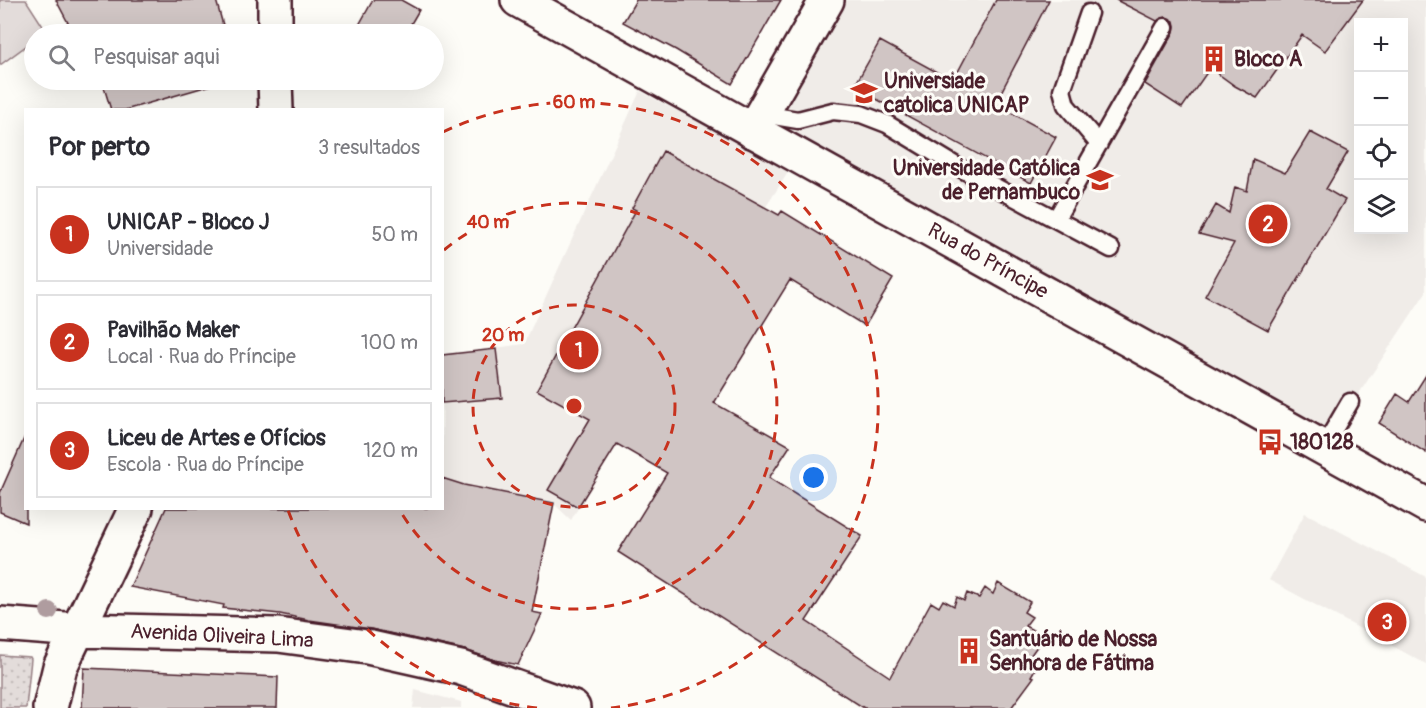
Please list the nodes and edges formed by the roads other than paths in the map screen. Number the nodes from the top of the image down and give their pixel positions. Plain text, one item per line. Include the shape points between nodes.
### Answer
1 (275, 0) edge
2 (518, 0) edge
3 (827, 0) edge
4 (1089, 13) dead end
5 (275, 24) edge
6 (1165, 27) dead end
7 (275, 90) edge
8 (276, 108) edge
9 (757, 122) junction
10 (1099, 144) junction
11 (1056, 219) junction
12 (1111, 249) dead end
13 (1350, 402) dead end
14 (1323, 448) junction
15 (1426, 505) edge
16 (135, 510) edge
17 (0, 624) edge
18 (78, 630) junction
19 (50, 708) edge
20 (573, 708) edge

1 - 5 main road
2 - 9 main road, Rua do Príncipe
3 - 9 main road
4 - 10 lane via 1062,90 1066,105
6 - 10 lane
7 - 8 main road
9 - 11 lane via 798,120 832,111 861,114 887,124
9 - 14 main road, Rua do Príncipe
10 - 11 lane
11 - 12 lane
13 - 14 lane
14 - 15 main road, Rua do Príncipe
16 - 18 main road
17 - 18 main road, Avenida Oliveira Lima
18 - 19 main road via 60,667
18 - 20 main road, Avenida Oliveira Lima via 278,635 368,646 461,668

